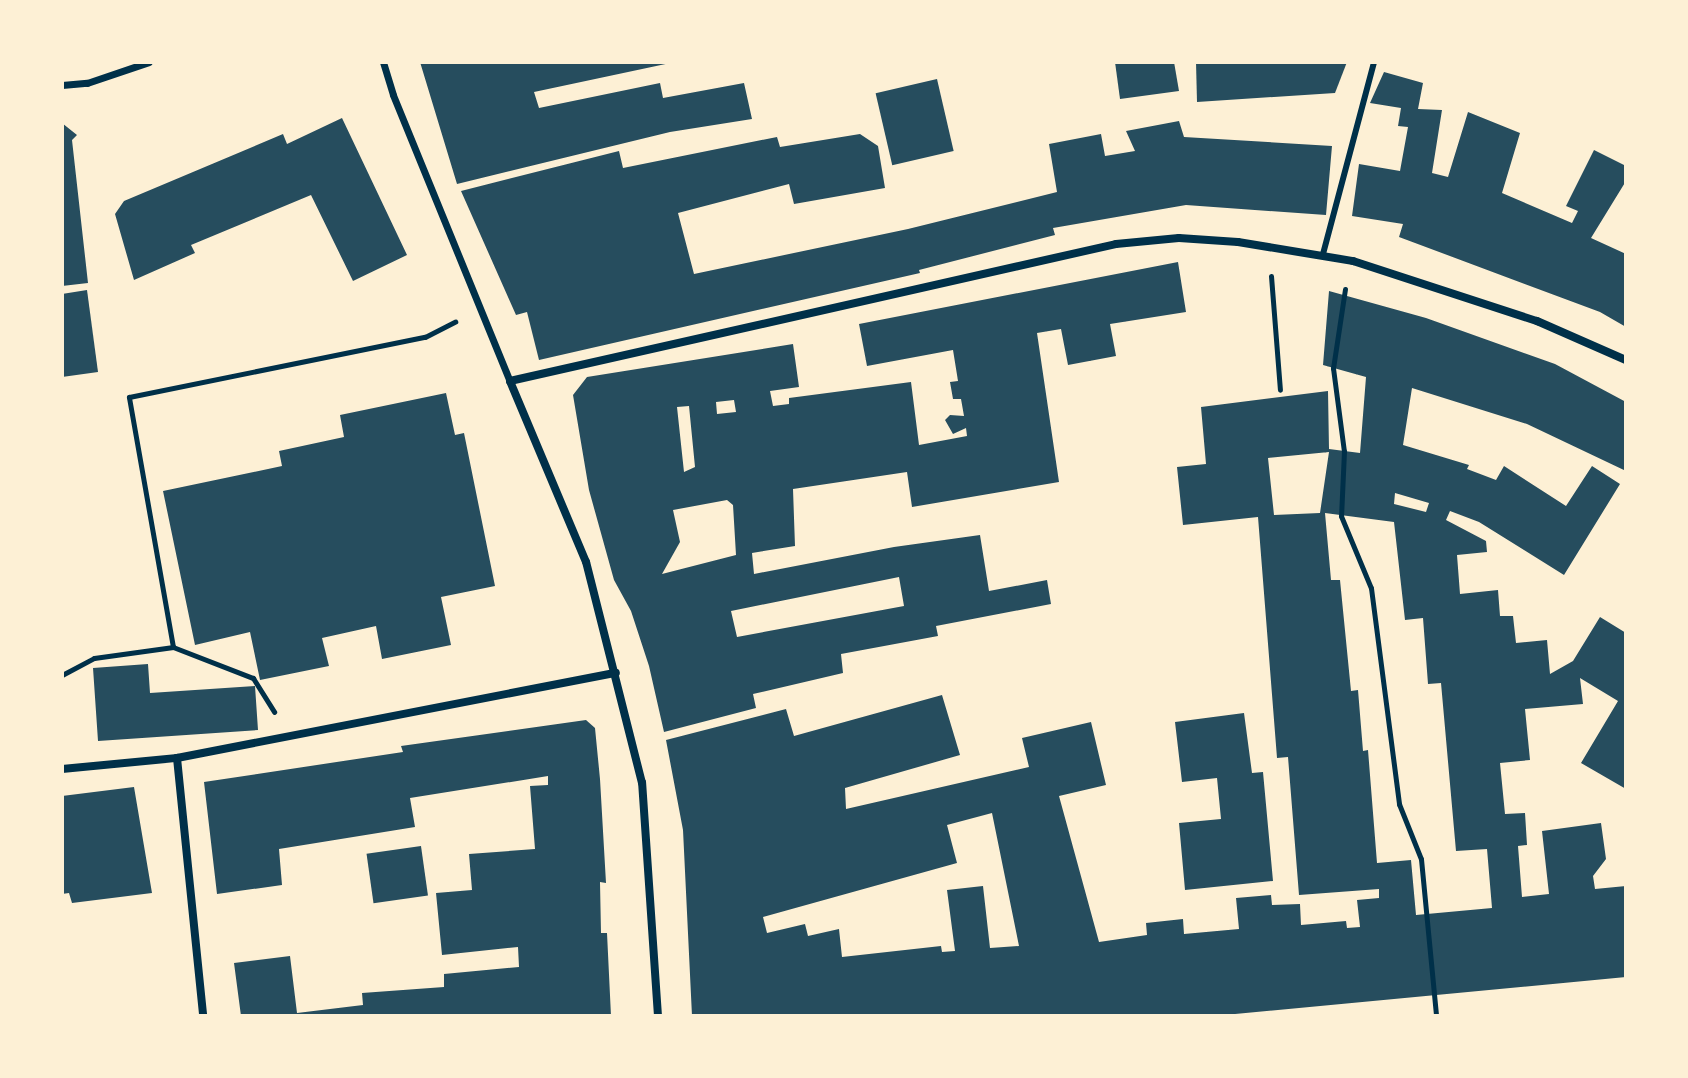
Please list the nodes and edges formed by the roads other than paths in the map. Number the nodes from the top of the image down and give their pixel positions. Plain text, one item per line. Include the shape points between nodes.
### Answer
1 (149, 62) edge
2 (383, 62) edge
3 (1374, 62) edge
4 (62, 85) edge
5 (1323, 254) junction
6 (1626, 360) edge
7 (510, 381) junction
8 (616, 673) junction
9 (177, 758) junction
10 (62, 769) edge
11 (203, 1016) edge
12 (658, 1016) edge

1 - 4 street via 87,83
2 - 7 street
3 - 5 lane
5 - 6 street via 1537,321
5 - 7 street via 1179,238 1116,244
7 - 8 street via 586,562
8 - 9 street
8 - 12 street via 642,783
9 - 10 street
9 - 11 street

